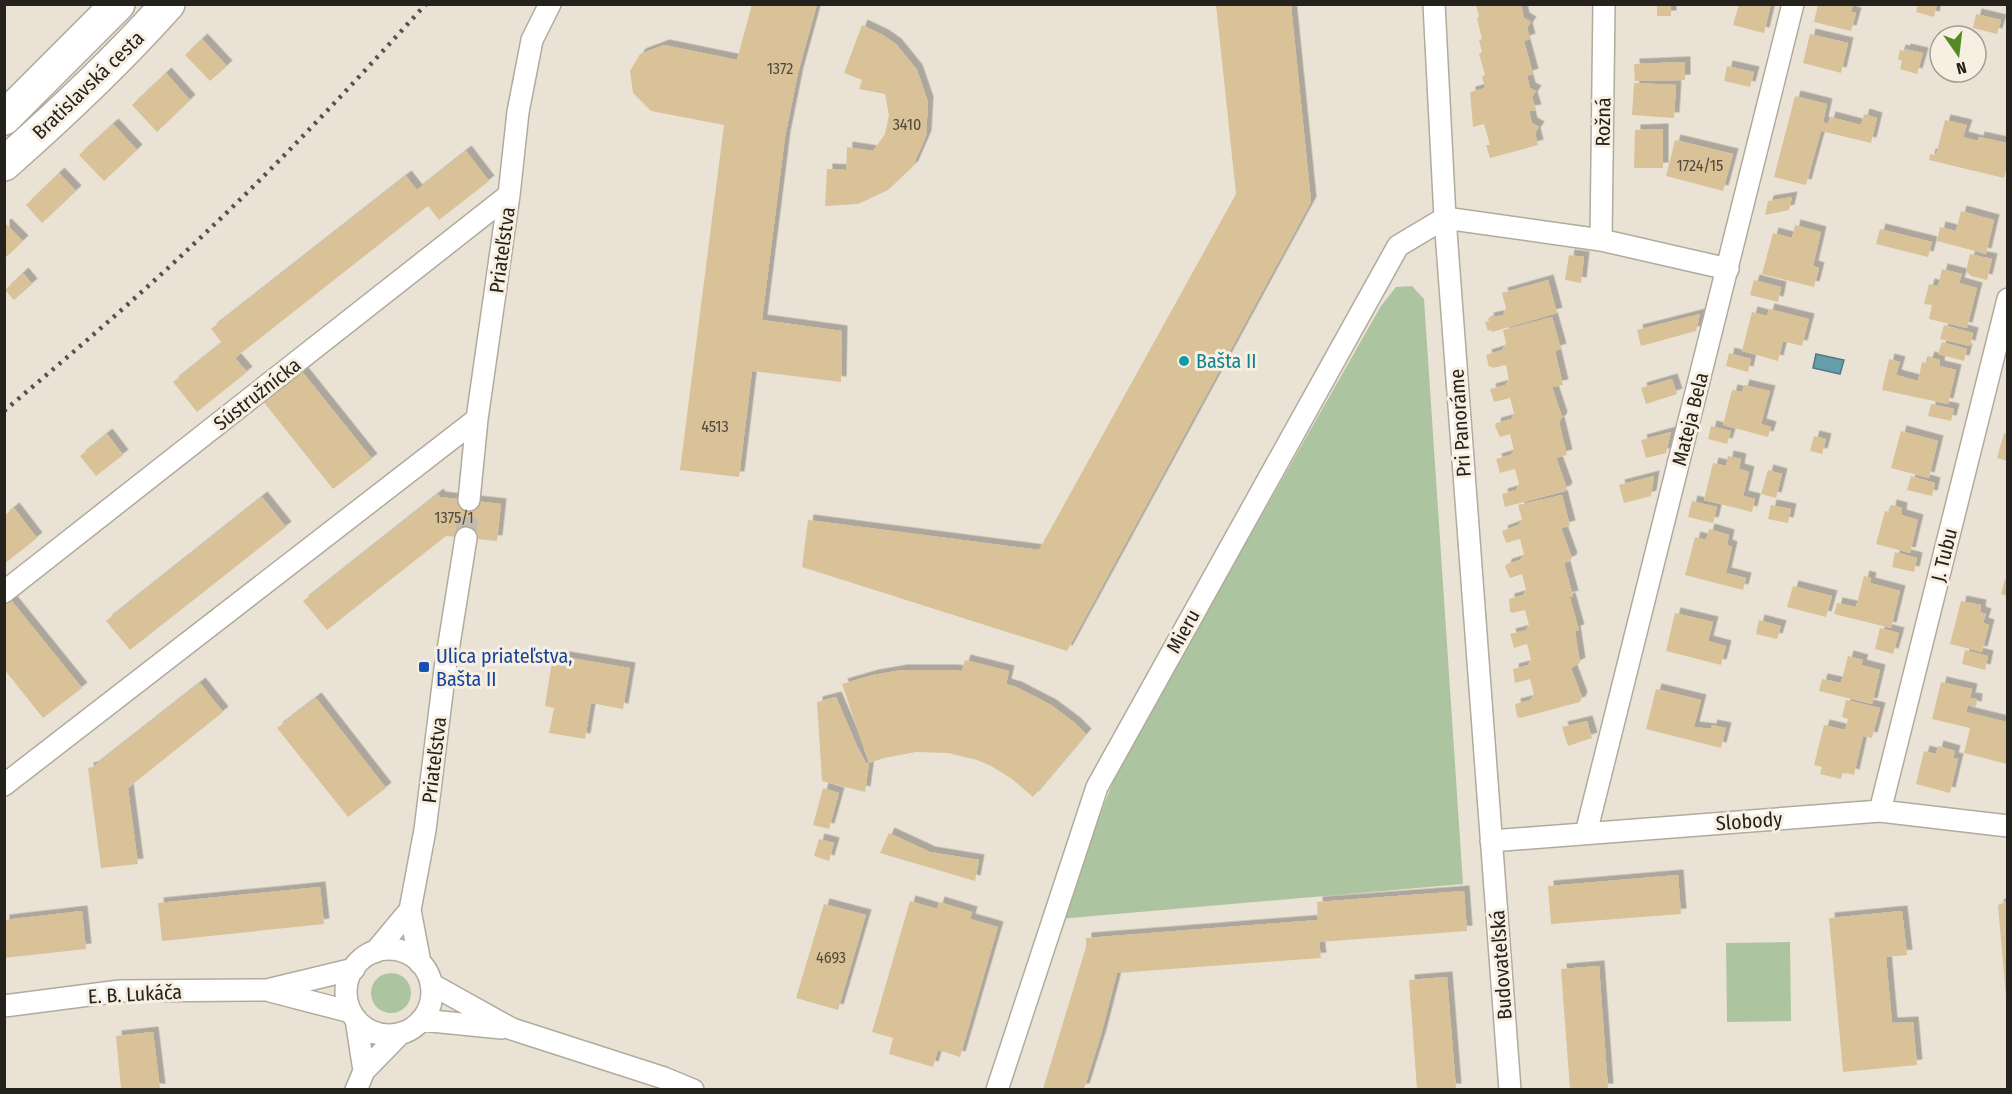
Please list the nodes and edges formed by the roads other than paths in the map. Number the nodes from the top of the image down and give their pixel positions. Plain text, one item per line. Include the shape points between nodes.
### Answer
1 (118, 4) edge
2 (168, 4) edge
3 (550, 4) edge
4 (1434, 4) edge
5 (1604, 4) edge
6 (1793, 4) edge
7 (4, 118) edge
8 (4, 164) edge
9 (509, 195) junction
10 (1445, 218) junction
11 (1601, 240) junction
12 (1728, 269) junction
13 (2007, 299) edge
14 (477, 419) junction
15 (469, 500) tunnel mouth
16 (466, 538) tunnel mouth
17 (4, 592) edge
18 (4, 785) edge
19 (1880, 811) junction
20 (2007, 826) edge
21 (1586, 832) junction
22 (1491, 841) junction
23 (410, 910) junction
24 (375, 952) junction
25 (420, 963) junction
26 (354, 969) junction
27 (431, 984) junction
28 (267, 990) junction
29 (4, 1006) edge
30 (354, 1015) junction
31 (421, 1020) junction
32 (512, 1029) junction
33 (401, 1033) junction
34 (360, 1080) edge
35 (693, 1089) edge
36 (997, 1089) edge
37 (1510, 1089) edge

1 - 7 main road, Bratislavská cesta
2 - 8 main road, Bratislavská cesta
3 - 9 street, Priateľstva via 532,40 518,112
4 - 10 street, Pri Panoráme
5 - 11 street, Rožná
6 - 12 street, Mateja Bela
9 - 14 street, Priateľstva
9 - 17 street, Sústružnícka
10 - 11 street
10 - 22 street, Pri Panoráme
10 - 36 street, Mieru via 1398,246 1097,787
11 - 12 street
12 - 21 street, Mateja Bela
13 - 19 street, J. Tubu
14 - 15 street, Priateľstva
14 - 18 street
16 - 23 street, Priateľstva
19 - 20 street, Slobody
19 - 21 street, Slobody
21 - 22 street, Slobody
22 - 37 street, Budovateľská
23 - 24 street, Priateľstva
23 - 25 street, Priateľstva
24 - 25 street via 396,950
24 - 26 street
25 - 27 street
26 - 28 street, E. B. Lukáča
26 - 30 street via 347,987
27 - 31 street via 430,1003
27 - 32 street
28 - 29 street, E. B. Lukáča via 120,991
28 - 30 street, E. B. Lukáča
30 - 33 street via 367,1028 380,1033
30 - 34 street
31 - 32 street
31 - 33 street
32 - 35 street
33 - 34 street

